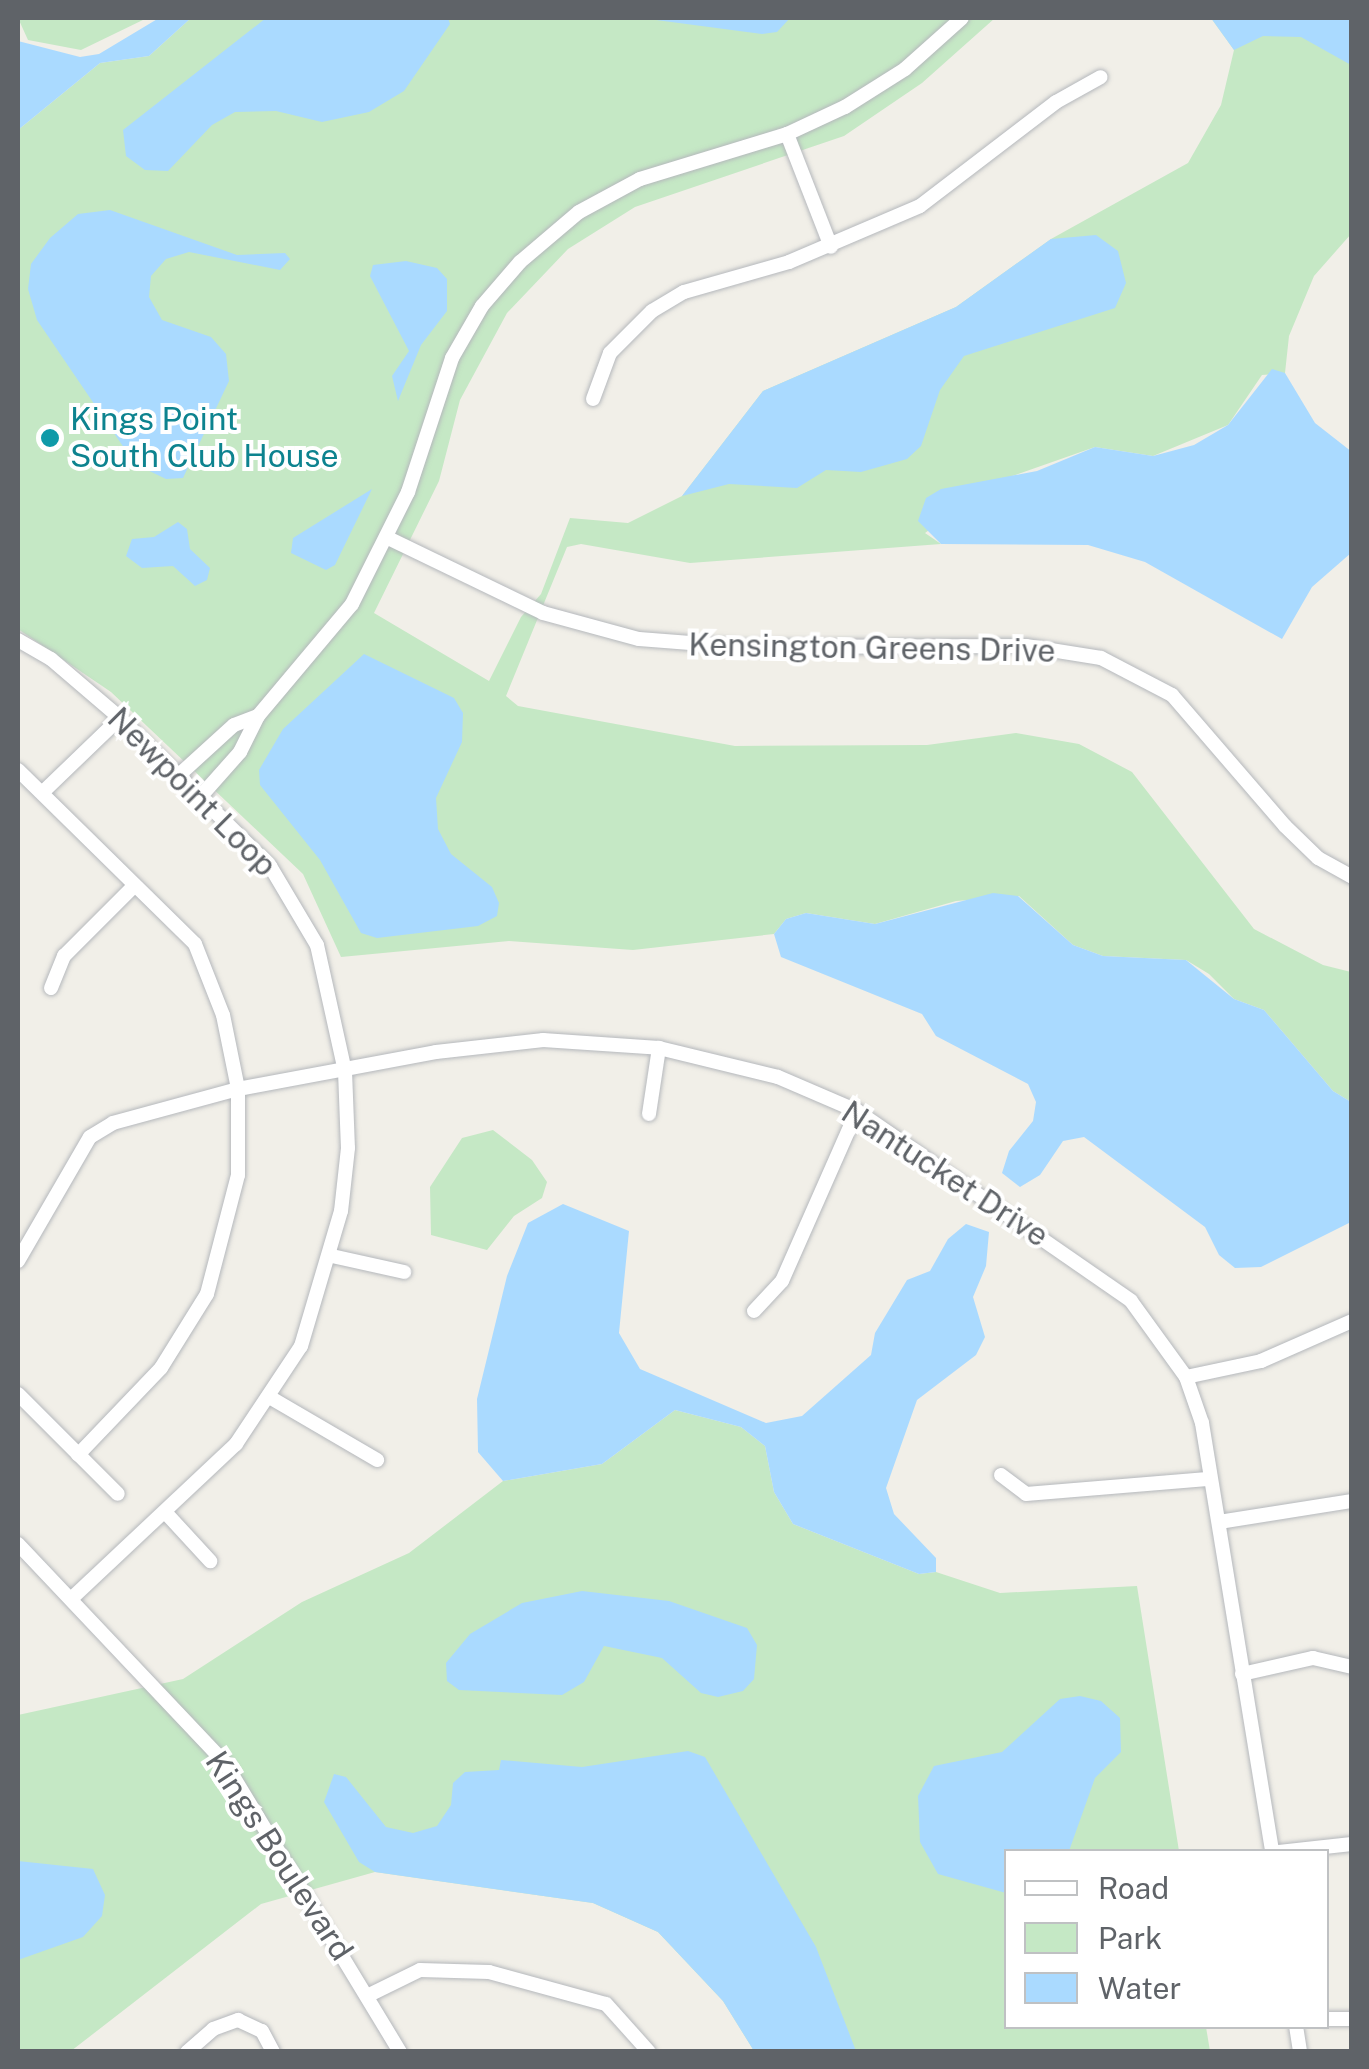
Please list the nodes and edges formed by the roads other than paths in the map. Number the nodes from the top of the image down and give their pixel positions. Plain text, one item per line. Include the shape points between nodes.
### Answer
1 (962, 18) edge
2 (1101, 77) dead end
3 (787, 134) junction
4 (831, 247) junction
5 (593, 399) dead end
6 (386, 538) junction
7 (18, 640) edge
8 (258, 716) junction
9 (120, 718) junction
10 (18, 770) edge
11 (178, 775) junction
12 (43, 792) junction
13 (202, 796) junction
14 (1352, 877) edge
15 (135, 885) junction
16 (51, 988) dead end
17 (659, 1048) junction
18 (344, 1071) junction
19 (238, 1089) junction
20 (857, 1112) junction
21 (648, 1114) dead end
22 (332, 1256) junction
23 (18, 1261) edge
24 (404, 1272) dead end
25 (754, 1311) dead end
26 (1352, 1322) edge
27 (1186, 1377) junction
28 (18, 1394) edge
29 (271, 1398) junction
30 (78, 1455) junction
31 (377, 1460) dead end
32 (1001, 1474) dead end
33 (1210, 1479) junction
34 (118, 1494) dead end
35 (1352, 1501) edge
36 (165, 1512) junction
37 (1219, 1522) junction
38 (18, 1544) edge
39 (210, 1561) dead end
40 (72, 1598) junction
41 (1352, 1667) edge
42 (1242, 1674) junction
43 (1352, 1844) edge
44 (1275, 1849) edge
45 (1304, 1849) edge
46 (367, 1996) junction
47 (188, 2052) edge
48 (273, 2052) edge
49 (400, 2052) edge
50 (649, 2052) edge

1 - 3 street via 878,88
2 - 4 street via 1056,102 920,206
3 - 4 street
3 - 6 street via 619,189 520,262 452,358
4 - 5 street via 717,280 652,311 610,353
6 - 8 street via 336,631
6 - 14 street, Kensington Greens Drive via 526,606 639,638 742,647 1026,646 1101,658 1172,695 1285,826 1318,858
7 - 9 street, Newpoint Loop
8 - 11 street via 234,724
8 - 13 street via 240,752
9 - 11 street, Newpoint Loop
9 - 12 street
10 - 12 street
11 - 13 street, Newpoint Loop
12 - 15 street
13 - 18 street, Newpoint Loop via 294,898 316,944
15 - 16 street via 64,956
15 - 19 street via 195,944 223,1015
17 - 18 street, Nantucket Drive via 498,1042
17 - 20 street, Nantucket Drive via 778,1077
17 - 21 street
18 - 19 street, Nantucket Drive
18 - 22 street, Newpoint Loop via 348,1148
19 - 23 street, Nantucket Drive via 113,1123 90,1137
19 - 30 street via 238,1176 207,1294 161,1368
20 - 25 street via 782,1282
20 - 27 street, Nantucket Drive via 1130,1301
22 - 24 street
22 - 29 street, Newpoint Loop via 302,1346
26 - 27 street via 1261,1361
27 - 33 street, Nantucket Drive via 1202,1423
28 - 30 street
29 - 31 street
29 - 36 street, Newpoint Loop via 236,1444
30 - 34 street
32 - 33 street via 1026,1494
33 - 37 street, Nantucket Drive
35 - 37 street
36 - 39 street
36 - 40 street, Newpoint Loop
37 - 42 street, Nantucket Drive
38 - 40 street, Kings Boulevard
40 - 46 street, Kings Boulevard via 225,1763
41 - 42 street via 1313,1658
42 - 44 street, Nantucket Drive
43 - 45 street
46 - 49 street, Kings Boulevard
46 - 50 street via 420,1970 489,1972 606,2004
47 - 48 street via 214,2029 238,2020 262,2032

